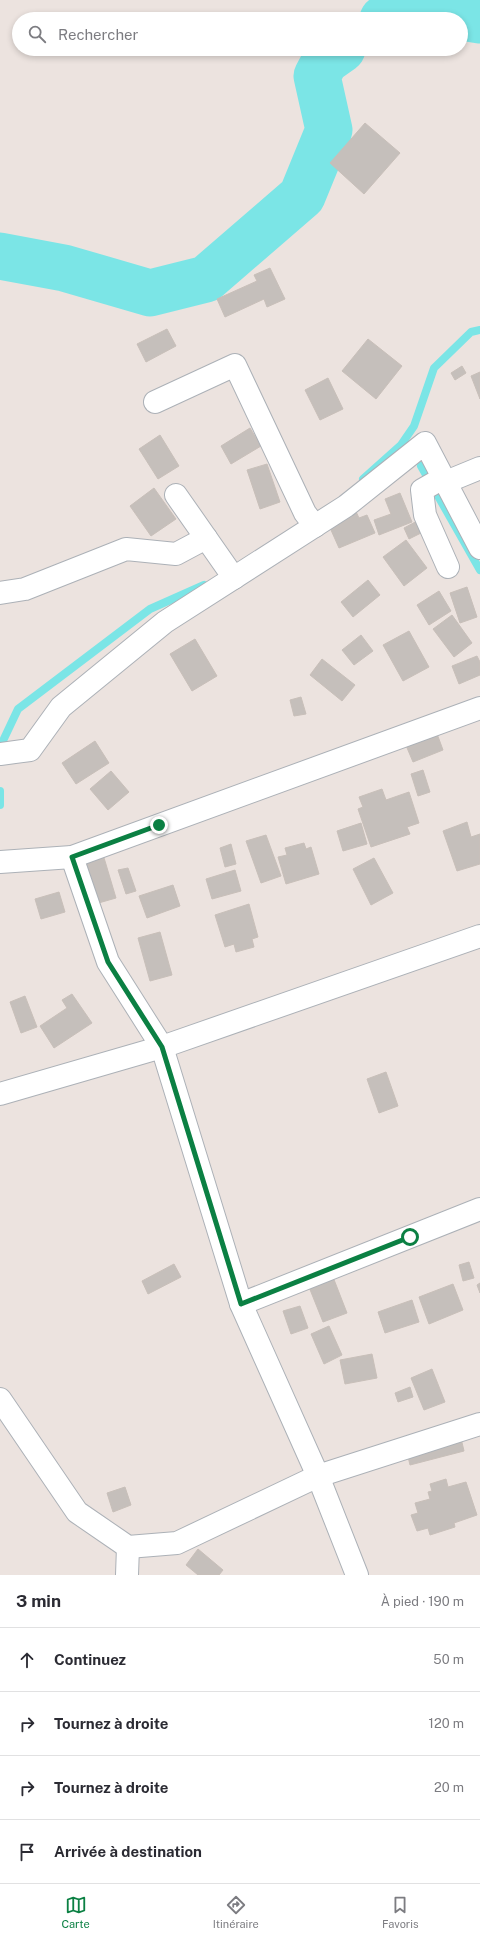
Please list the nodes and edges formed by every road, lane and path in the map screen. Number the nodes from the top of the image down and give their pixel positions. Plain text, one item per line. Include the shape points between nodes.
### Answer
1 (155, 402) dead end
2 (480, 468) edge
3 (435, 485) junction
4 (176, 495) dead end
5 (311, 521) junction
6 (206, 538) junction
7 (480, 548) edge
8 (448, 567) dead end
9 (230, 572) junction
10 (0, 593) edge
11 (480, 708) edge
12 (1, 755) edge
13 (72, 857) junction
14 (0, 862) edge
15 (480, 936) edge
16 (162, 1047) junction
17 (0, 1094) edge
18 (480, 1209) edge
19 (241, 1304) junction
20 (0, 1399) edge
21 (480, 1424) edge
22 (318, 1476) junction
23 (128, 1547) junction
24 (127, 1575) edge
25 (357, 1575) edge

1 - 5 street via 235,365
2 - 3 street
3 - 5 street via 425,443 346,506
3 - 7 street
3 - 8 street via 425,515
4 - 6 street
5 - 9 street
6 - 9 street
6 - 10 street via 176,554 126,548 25,589
9 - 12 street via 61,707 30,750
11 - 13 street
13 - 14 street
13 - 16 street via 108,962
15 - 16 street
16 - 17 street
16 - 19 street
18 - 19 street
19 - 22 street
20 - 23 street via 77,1512
21 - 22 street
22 - 23 street via 178,1543
22 - 25 street
23 - 24 street

